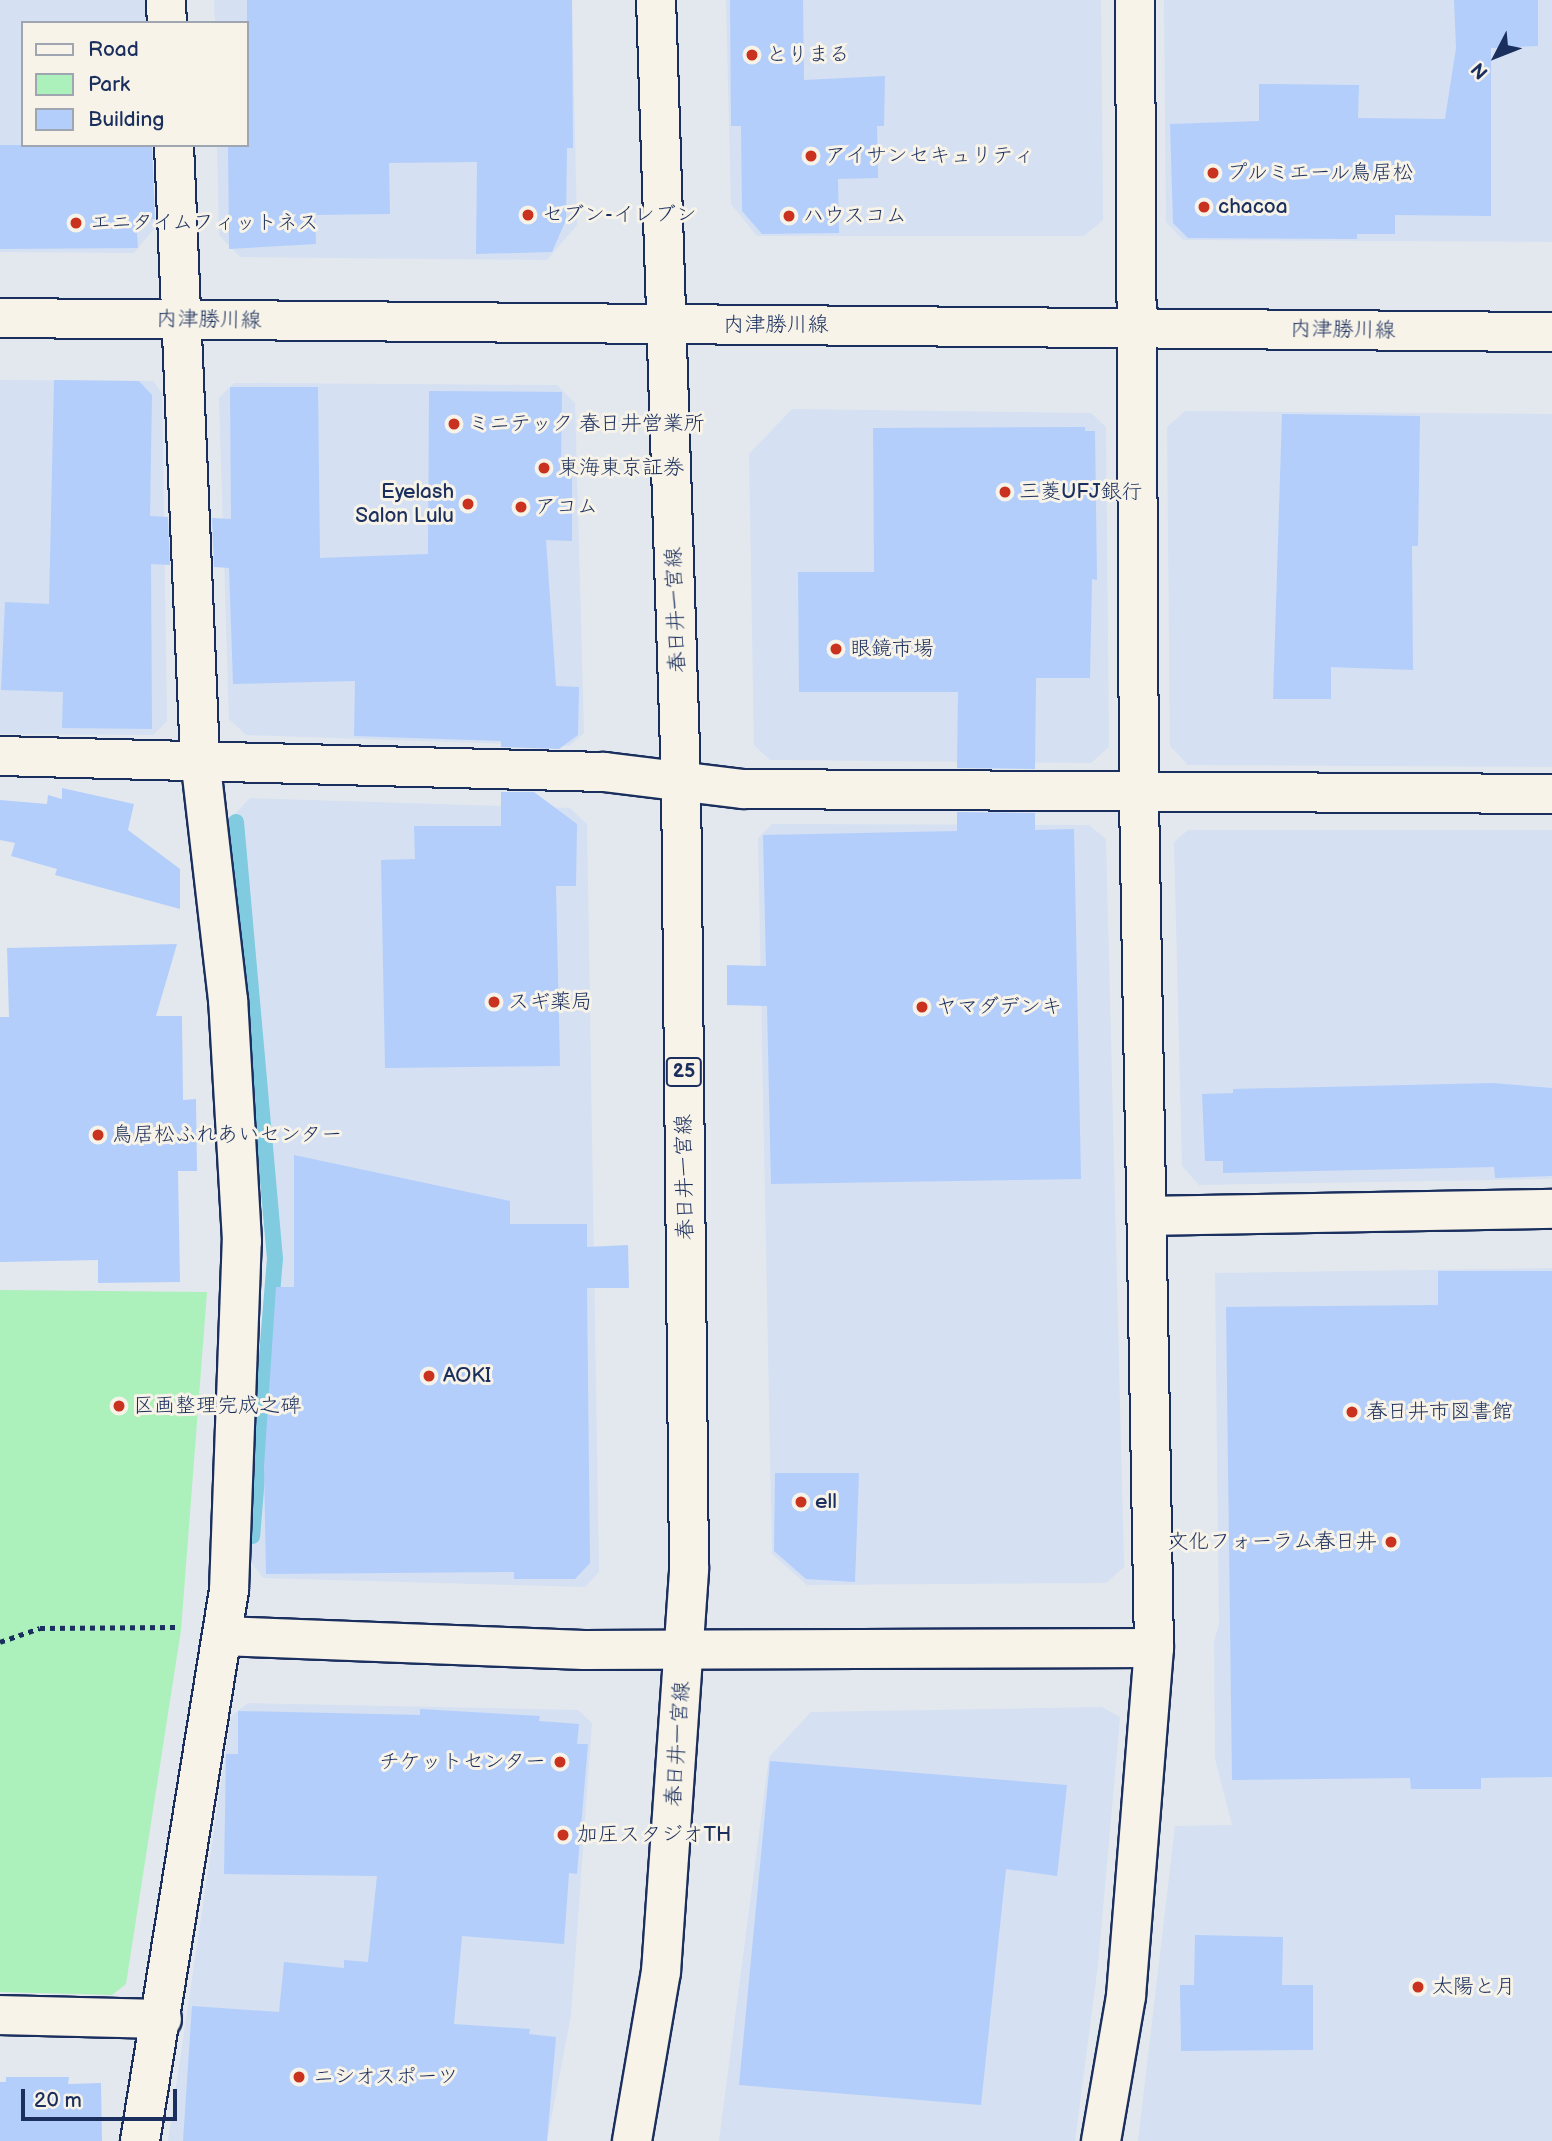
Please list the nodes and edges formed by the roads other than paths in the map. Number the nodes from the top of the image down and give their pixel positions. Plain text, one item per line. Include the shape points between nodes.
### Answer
1 (166, 0) edge
2 (656, 0) edge
3 (1135, 0) edge
4 (167, 21) edge
5 (174, 147) edge
6 (0, 318) edge
7 (184, 320) junction
8 (668, 325) junction
9 (1136, 328) junction
10 (1552, 332) edge
11 (0, 756) edge
12 (200, 758) junction
13 (681, 781) junction
14 (1139, 793) junction
15 (1552, 794) edge
16 (1552, 1209) edge
17 (1148, 1216) junction
18 (222, 1636) junction
19 (1154, 1647) junction
20 (684, 1649) junction
21 (0, 2015) edge
22 (162, 2019) junction
23 (140, 2141) edge
24 (632, 2141) edge
25 (1101, 2141) edge

1 - 4 street
2 - 8 street, 春日井一宮線 / 25
3 - 9 street
5 - 7 street
6 - 7 street, 内津勝川線
7 - 8 street, 内津勝川線
7 - 12 street
8 - 9 street, 内津勝川線
8 - 13 street, 春日井一宮線 / 25
9 - 10 street, 内津勝川線
9 - 14 street
11 - 12 street
12 - 13 street via 604,772
12 - 18 street via 228,1000 242,1241 229,1590
13 - 14 street via 743,789
13 - 20 street, 春日井一宮線 / 25 via 689,1569
14 - 15 street
14 - 17 street
16 - 17 street
17 - 19 street
18 - 20 street via 584,1650
18 - 22 street
19 - 20 street
19 - 25 street via 1126,1996
20 - 24 street, 春日井一宮線 / 25 via 661,1972
21 - 22 street
22 - 23 street

